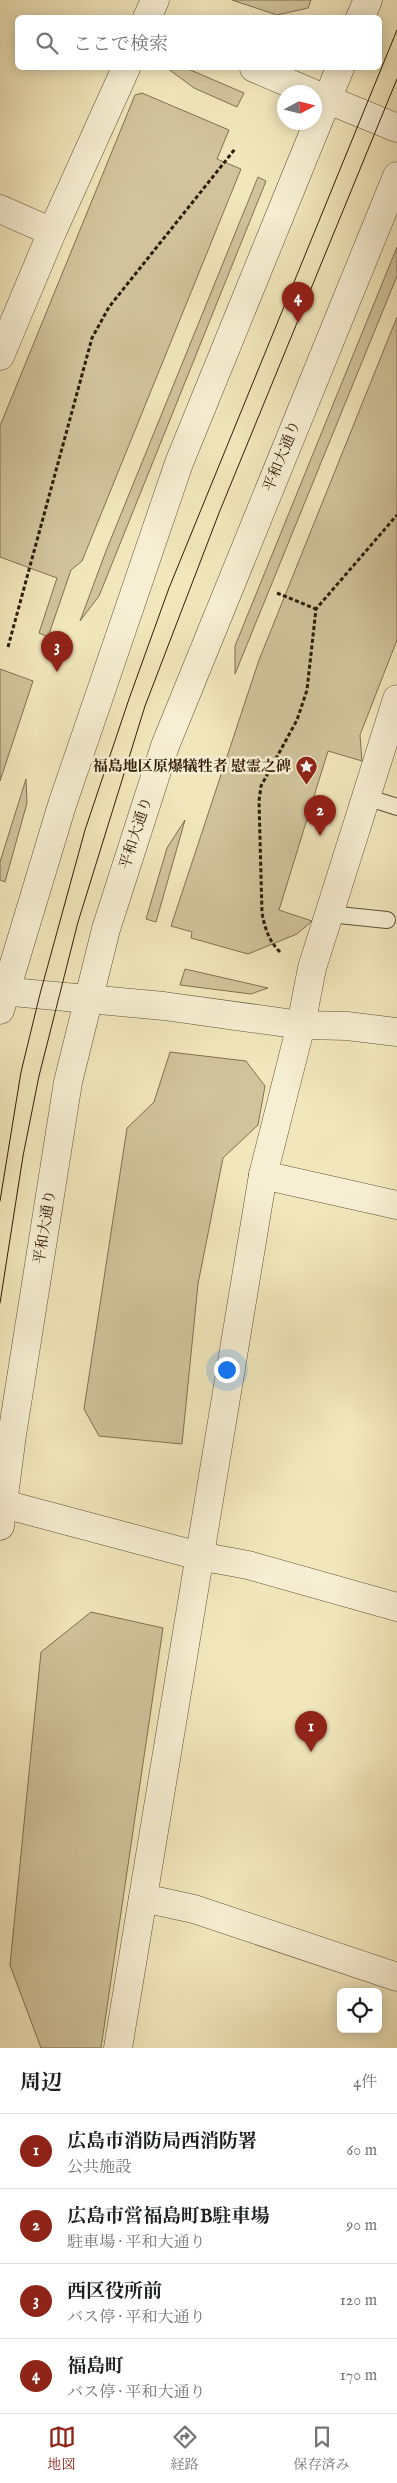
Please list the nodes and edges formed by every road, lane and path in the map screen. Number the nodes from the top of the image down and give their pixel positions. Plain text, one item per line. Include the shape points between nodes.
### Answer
1 (155, 0) edge
2 (368, 0) edge
3 (148, 15) edge
4 (361, 15) edge
5 (125, 70) edge
6 (258, 70) edge
7 (338, 70) edge
8 (292, 85) edge
9 (322, 90) edge
10 (322, 98) edge
11 (397, 128) edge
12 (304, 130) edge
13 (235, 149) dead end
14 (397, 176) edge
15 (0, 209) edge
16 (52, 232) junction
17 (0, 356) edge
18 (397, 515) edge
19 (277, 593) dead end
20 (316, 609) junction
21 (8, 647) dead end
22 (396, 706) edge
23 (366, 796) junction
24 (397, 807) edge
25 (329, 914) junction
26 (386, 920) dead end
27 (283, 955) dead end
28 (2, 998) edge
29 (88, 999) junction
30 (301, 1025) junction
31 (397, 1032) edge
32 (262, 1175) junction
33 (397, 1205) edge
34 (1, 1511) edge
35 (199, 1556) junction
36 (397, 1607) edge
37 (142, 1898) junction
38 (397, 1977) edge
39 (118, 2048) edge

1 - 3 street
2 - 4 street
5 - 16 street
6 - 8 street
7 - 9 street
10 - 11 street
12 - 28 street via 179,463 62,805
13 - 21 path via 109,307 92,338
14 - 29 street, 平和大通り via 165,746 106,929
15 - 16 street
16 - 17 street
18 - 20 path
19 - 20 path
20 - 27 path via 307,690 297,720 261,786 259,801 262,913 272,944
22 - 23 street
23 - 24 lane
23 - 25 street
25 - 26 lane
25 - 30 street via 312,968
28 - 29 street
29 - 30 street
29 - 34 street, 平和大通り via 68,1082
30 - 31 street
30 - 32 street
32 - 33 street
32 - 35 street
34 - 35 street
35 - 36 street via 248,1565
35 - 37 street
37 - 38 street via 194,1909
37 - 39 street

